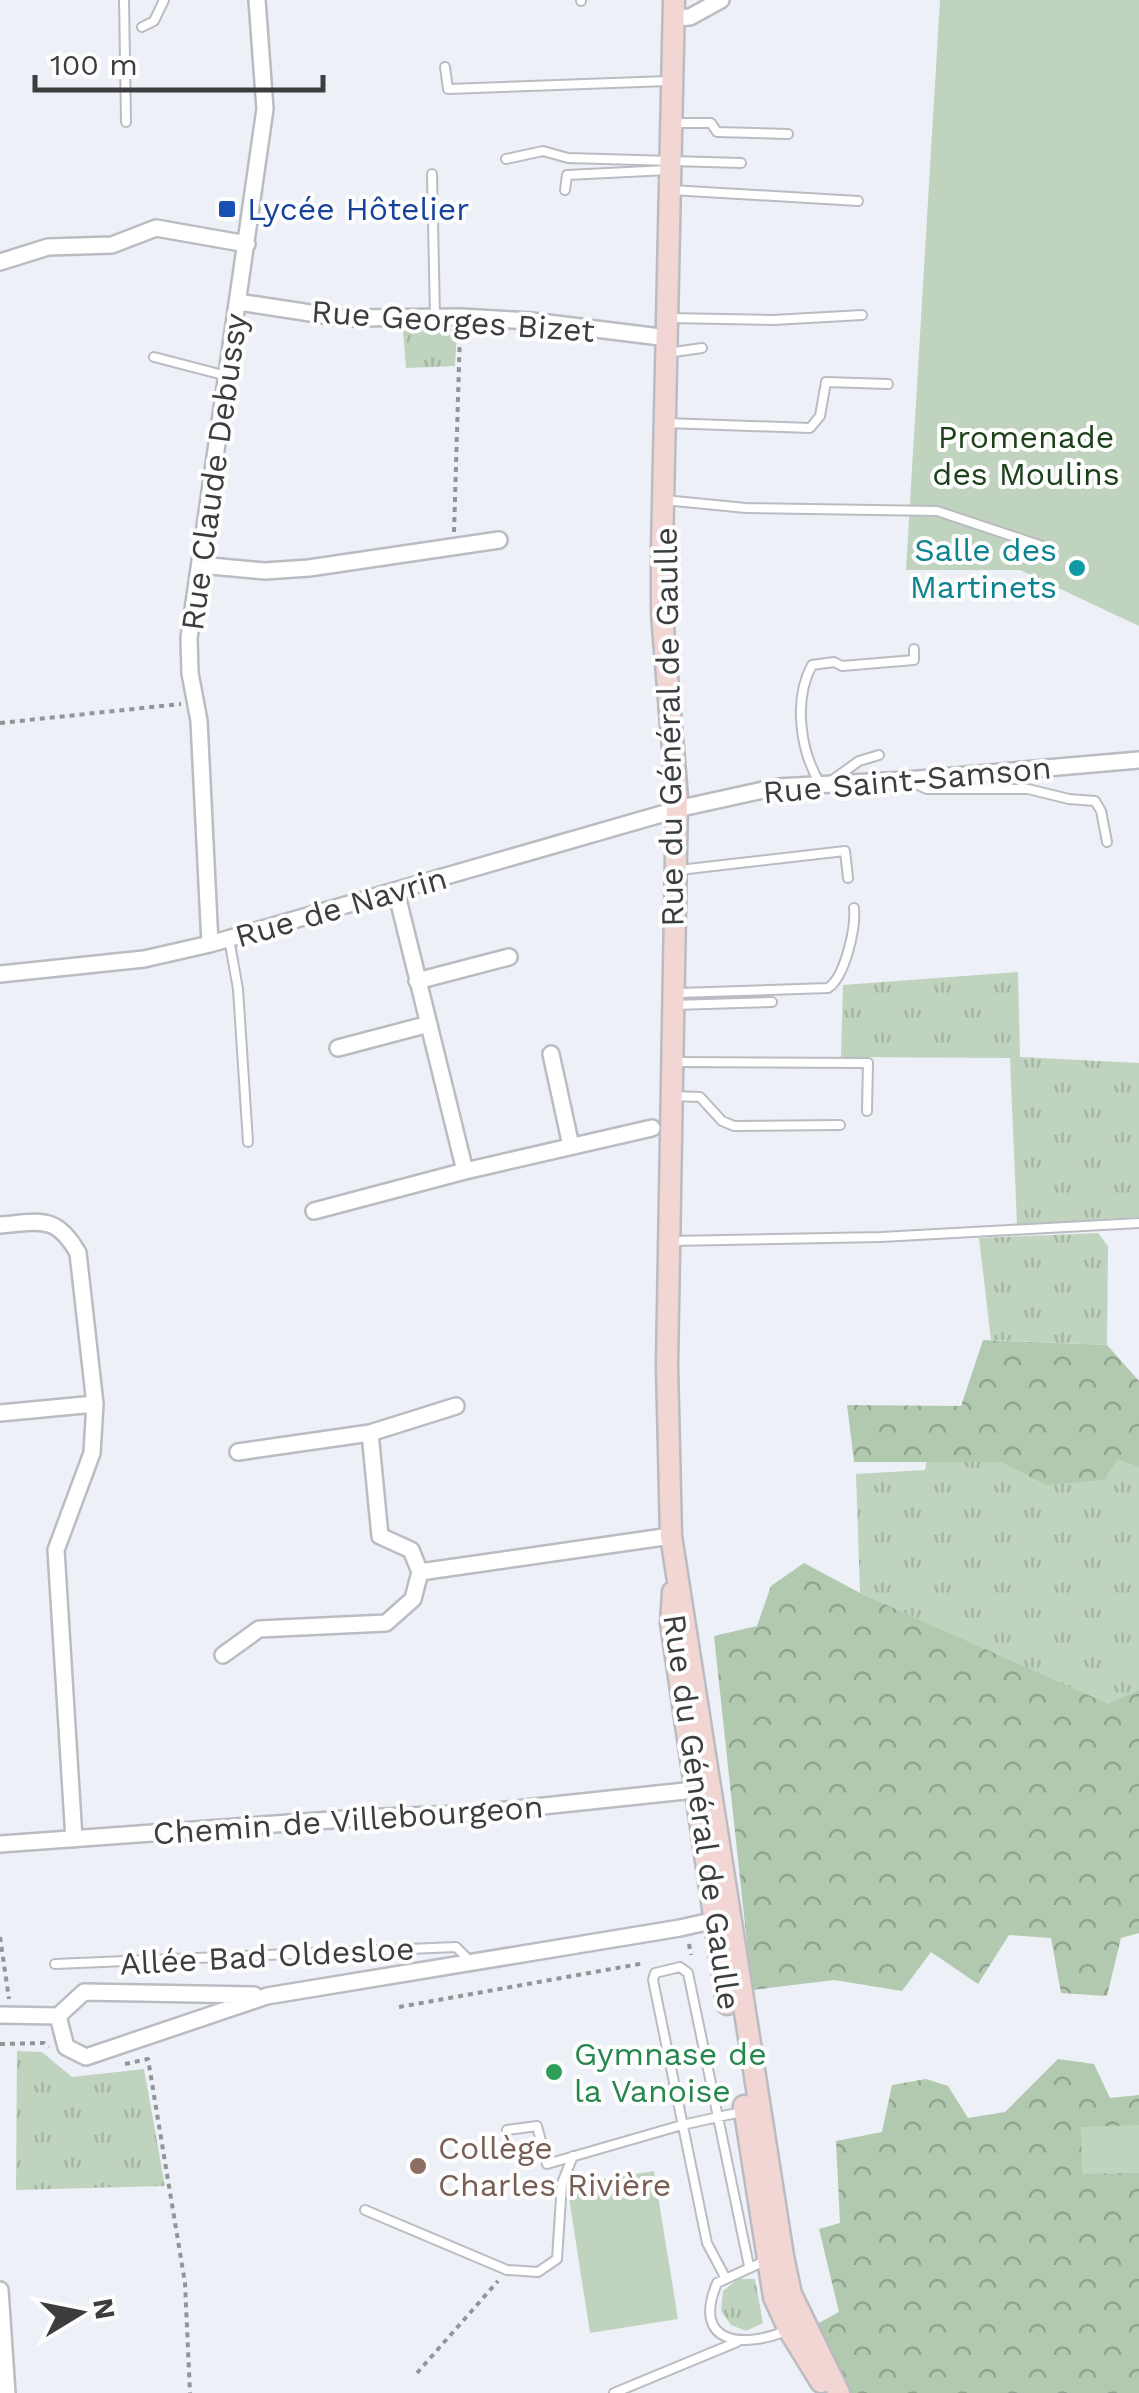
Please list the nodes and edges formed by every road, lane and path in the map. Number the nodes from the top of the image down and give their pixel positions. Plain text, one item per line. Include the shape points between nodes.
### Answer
1 (124, 0) edge
2 (164, 0) edge
3 (257, 0) edge
4 (721, 0) edge
5 (674, 9) edge
6 (142, 26) dead end
7 (446, 67) dead end
8 (673, 80) junction
9 (126, 122) dead end
10 (672, 123) junction
11 (788, 134) dead end
12 (506, 159) dead end
13 (741, 163) dead end
14 (671, 173) junction
15 (432, 174) dead end
16 (565, 190) dead end
17 (858, 201) dead end
18 (247, 244) junction
19 (0, 262) edge
20 (238, 302) junction
21 (862, 315) dead end
22 (435, 317) junction
23 (460, 317) junction
24 (668, 336) junction
25 (702, 348) dead end
26 (154, 357) dead end
27 (227, 376) junction
28 (888, 384) dead end
29 (666, 423) junction
30 (664, 500) junction
31 (499, 540) dead end
32 (453, 546) junction
33 (1048, 548) dead end
34 (200, 565) junction
35 (914, 649) dead end
36 (195, 703) junction
37 (0, 722) edge
38 (879, 755) dead end
39 (1139, 760) edge
40 (907, 780) junction
41 (824, 784) junction
42 (677, 810) junction
43 (1107, 842) dead end
44 (675, 871) junction
45 (848, 878) dead end
46 (396, 891) junction
47 (854, 908) dead end
48 (230, 939) junction
49 (210, 944) junction
50 (509, 957) dead end
51 (0, 974) edge
52 (417, 981) junction
53 (674, 999) junction
54 (772, 1002) dead end
55 (429, 1024) junction
56 (338, 1048) dead end
57 (551, 1054) dead end
58 (673, 1062) junction
59 (672, 1096) junction
60 (867, 1111) dead end
61 (840, 1124) dead end
62 (652, 1128) dead end
63 (248, 1142) dead end
64 (571, 1146) junction
65 (466, 1171) junction
66 (314, 1211) dead end
67 (1139, 1222) edge
68 (0, 1226) edge
69 (671, 1241) junction
70 (95, 1404) junction
71 (456, 1406) dead end
72 (0, 1413) edge
73 (370, 1433) junction
74 (238, 1452) dead end
75 (670, 1536) junction
76 (420, 1572) junction
77 (222, 1655) dead end
78 (702, 1789) junction
79 (74, 1839) junction
80 (0, 1844) edge
81 (721, 1918) junction
82 (0, 1937) edge
83 (719, 1952) junction
84 (684, 1956) dead end
85 (473, 1963) junction
86 (646, 1963) dead end
87 (55, 1964) dead end
88 (268, 1996) junction
89 (398, 2007) dead end
90 (6, 2015) edge
91 (58, 2016) junction
92 (0, 2044) edge
93 (148, 2059) dead end
94 (752, 2110) junction
95 (718, 2116) junction
96 (682, 2124) junction
97 (508, 2130) dead end
98 (574, 2156) junction
99 (365, 2210) dead end
100 (766, 2261) junction
101 (507, 2270) junction
102 (726, 2277) junction
103 (0, 2290) edge
104 (796, 2325) junction
105 (737, 2342) junction
106 (417, 2373) dead end
107 (7, 2393) edge
108 (190, 2393) edge
109 (614, 2393) edge
110 (826, 2393) edge
111 (839, 2393) edge

1 - 9 lane
2 - 6 lane via 154,21
3 - 18 street, Rue Claude Debussy via 265,110
4 - 5 street via 690,17
5 - 8 main road, Rue du Général de Gaulle
7 - 8 lane via 448,90
8 - 10 main road, Rue du Général de Gaulle
10 - 11 lane
10 - 14 main road, Rue du Général de Gaulle
12 - 14 lane via 543,151
13 - 14 lane
14 - 16 lane via 567,175
14 - 17 lane
14 - 24 main road, Rue du Général de Gaulle
15 - 22 lane
18 - 19 street via 156,228 112,245 48,246
18 - 20 street, Rue Claude Debussy
20 - 22 street, Rue Georges Bizet via 343,318
20 - 27 street, Rue Claude Debussy
21 - 24 lane
22 - 23 street, Rue Georges Bizet
23 - 24 street, Rue Georges Bizet
23 - 32 path
24 - 25 lane
24 - 29 main road, Rue du Général de Gaulle
26 - 27 lane
27 - 34 street, Rue Claude Debussy
28 - 29 lane via 826,382 820,416 810,428
29 - 30 main road, Rue du Général de Gaulle
30 - 33 lane via 937,511
30 - 42 main road, Rue du Général de Gaulle via 662,614
31 - 32 street
32 - 34 street via 309,568
34 - 36 street, Rue Claude Debussy via 189,638
35 - 41 lane via 914,660 812,665 804,680 803,745
36 - 37 path
36 - 49 street, Rue Claude Debussy
38 - 41 lane
39 - 40 street, Rue Saint-Samson
40 - 41 street, Rue Saint-Samson
40 - 43 lane via 926,789 1028,788 1095,801
41 - 42 street, Rue Saint-Samson via 776,787
42 - 44 main road, Rue du Général de Gaulle
42 - 46 street, Rue de Navrin
44 - 45 lane via 846,851
44 - 53 main road, Rue du Général de Gaulle
46 - 48 street, Rue de Navrin
46 - 52 street
47 - 53 lane via 856,928 837,982 828,988
48 - 49 street, Rue de Navrin
48 - 63 lane
49 - 51 street, Rue de Navrin via 144,959
50 - 52 street
52 - 55 street
53 - 54 lane
53 - 58 main road, Rue du Général de Gaulle
55 - 56 street
55 - 65 street
57 - 64 street
58 - 59 main road, Rue du Général de Gaulle
58 - 60 lane via 868,1063
59 - 61 lane via 700,1097 734,1126
59 - 69 main road, Rue du Général de Gaulle
62 - 64 street
64 - 65 street
65 - 66 street
67 - 69 lane
68 - 70 street via 47,1221 66,1232 78,1252
69 - 75 main road, Rue du Général de Gaulle
70 - 72 street
70 - 79 street via 92,1454 56,1550
71 - 73 street
73 - 74 street
73 - 76 street via 380,1536 411,1550
75 - 76 street
75 - 78 main road, Rue du Général de Gaulle via 671,1622
76 - 77 street via 413,1599 386,1623 259,1629
78 - 79 street, Chemin de Villebourgeon via 478,1813
78 - 81 main road, Rue du Général de Gaulle
79 - 80 street, Chemin de Villebourgeon
81 - 83 main road, Rue du Général de Gaulle
81 - 85 street, Allée Bad Oldesloe
81 - 94 main road, Rue du Général de Gaulle
82 - 90 path
83 - 84 path
83 - 94 main road, Rue du Général de Gaulle
85 - 87 lane, Allée Bad Oldesloe via 456,1947
85 - 88 street, Allée Bad Oldesloe
86 - 89 path
88 - 91 street, Allée Bad Oldesloe via 84,1992
88 - 91 street, Allée Bad Oldesloe via 86,2057 66,2047
90 - 91 street
90 - 92 path via 13,2043
93 - 108 path via 185,2283
94 - 95 lane
94 - 100 main road, Rue du Général de Gaulle
95 - 96 lane
95 - 96 lane via 688,1973 680,1967 654,1973 653,1980
95 - 100 lane
96 - 98 lane
96 - 102 lane via 706,2243
97 - 98 lane via 536,2126 546,2164
98 - 101 lane via 562,2183 557,2258 538,2272
99 - 101 lane
100 - 102 lane
100 - 104 main road, Rue du Général de Gaulle via 774,2297
101 - 106 path
102 - 105 lane via 710,2299 712,2314 720,2333
103 - 107 street
104 - 105 lane via 766,2340
104 - 110 main road, Rue du Général de Gaulle
104 - 111 main road, Rue du Général de Gaulle
105 - 109 lane

